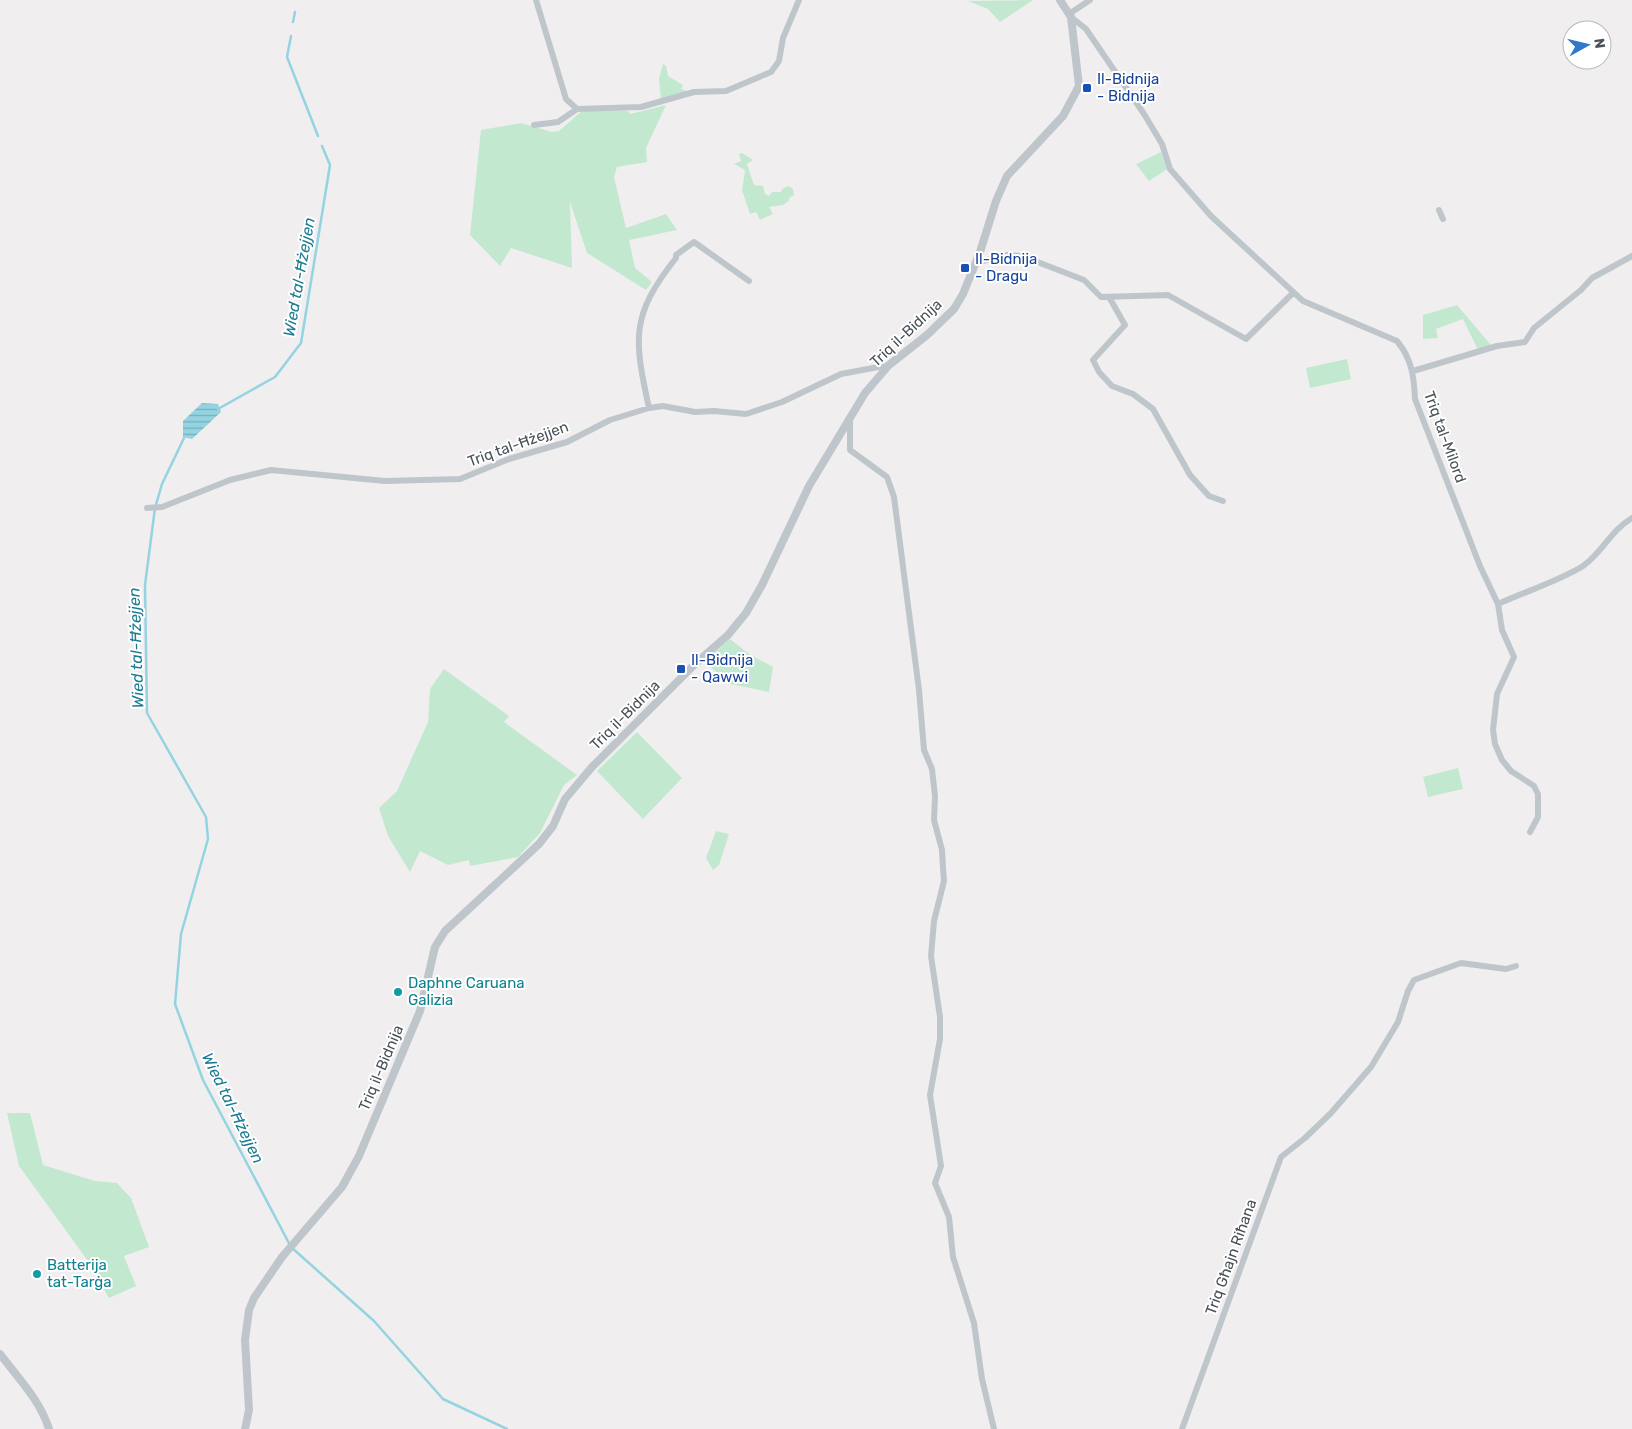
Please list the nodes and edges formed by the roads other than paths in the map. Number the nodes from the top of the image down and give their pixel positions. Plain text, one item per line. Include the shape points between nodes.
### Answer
1 (536, 0) edge
2 (798, 0) edge
3 (1060, 0) edge
4 (1090, 0) edge
5 (1070, 15) junction
6 (577, 109) junction
7 (534, 125) dead end
8 (1439, 210) dead end
9 (1443, 219) dead end
10 (1632, 256) edge
11 (975, 263) junction
12 (749, 281) dead end
13 (1293, 293) junction
14 (1109, 297) junction
15 (889, 364) junction
16 (1413, 371) junction
17 (649, 408) junction
18 (852, 414) junction
19 (1223, 501) dead end
20 (147, 508) dead end
21 (1632, 518) edge
22 (1498, 604) junction
23 (1530, 832) dead end
24 (1516, 966) dead end
25 (0, 1354) edge
26 (49, 1429) edge
27 (245, 1429) edge
28 (994, 1429) edge
29 (1182, 1429) edge

1 - 6 street via 566,99
2 - 6 street via 782,38 779,61 771,72 726,91 694,92 641,107
3 - 5 street
4 - 5 street
5 - 11 street, Triq il-Bidnija via 1079,86 1063,116 1007,176
5 - 13 street, Triq tal-Milord via 1086,29 1144,114 1162,144 1170,169 1211,216
6 - 7 street via 558,122
8 - 9 street
10 - 16 street via 1592,278 1534,328 1525,342 1497,346
11 - 14 street via 1007,255 1022,256 1084,280 1101,296
11 - 15 street, Triq il-Bidnija via 954,309
12 - 17 street via 694,242 676,255 647,301 639,328 638,360
13 - 14 street via 1246,339 1168,295
13 - 16 street, Triq tal-Milord via 1398,341
14 - 19 street via 1125,325 1092,360 1112,386 1133,394 1153,409 1190,475 1209,496
15 - 17 street, Triq tal-Ħżejjen via 841,374 782,402 746,414 695,412 663,406
15 - 18 street, Triq il-Bidnija
16 - 22 street, Triq tal-Milord via 1415,399
17 - 20 street, Triq tal-Ħżejjen via 610,420 567,442 509,459 460,479 385,481 271,470 230,480 162,507
18 - 27 street, Triq il-Bidnija via 809,486 746,613 728,635 592,767 565,799 553,826 539,844 446,931 435,947 420,1011 359,1156 342,1187 282,1257 249,1310 245,1340 249,1410
18 - 28 street via 850,450 886,477 893,489 904,566 924,750 932,769 934,820 942,850 943,874 931,956 940,1017 940,1039 930,1095 941,1166 935,1183 949,1217 953,1257 974,1323 982,1379
21 - 22 street via 1618,526 1595,556 1582,567
22 - 23 street, Triq tal-Milord via 1502,630 1514,659 1497,694 1494,738 1508,768 1534,786 1538,794 1538,817
24 - 29 street, Triq Għajn Riħana via 1506,969 1461,963 1414,980 1398,1022 1371,1067 1331,1113 1281,1157
25 - 26 street via 37,1402

